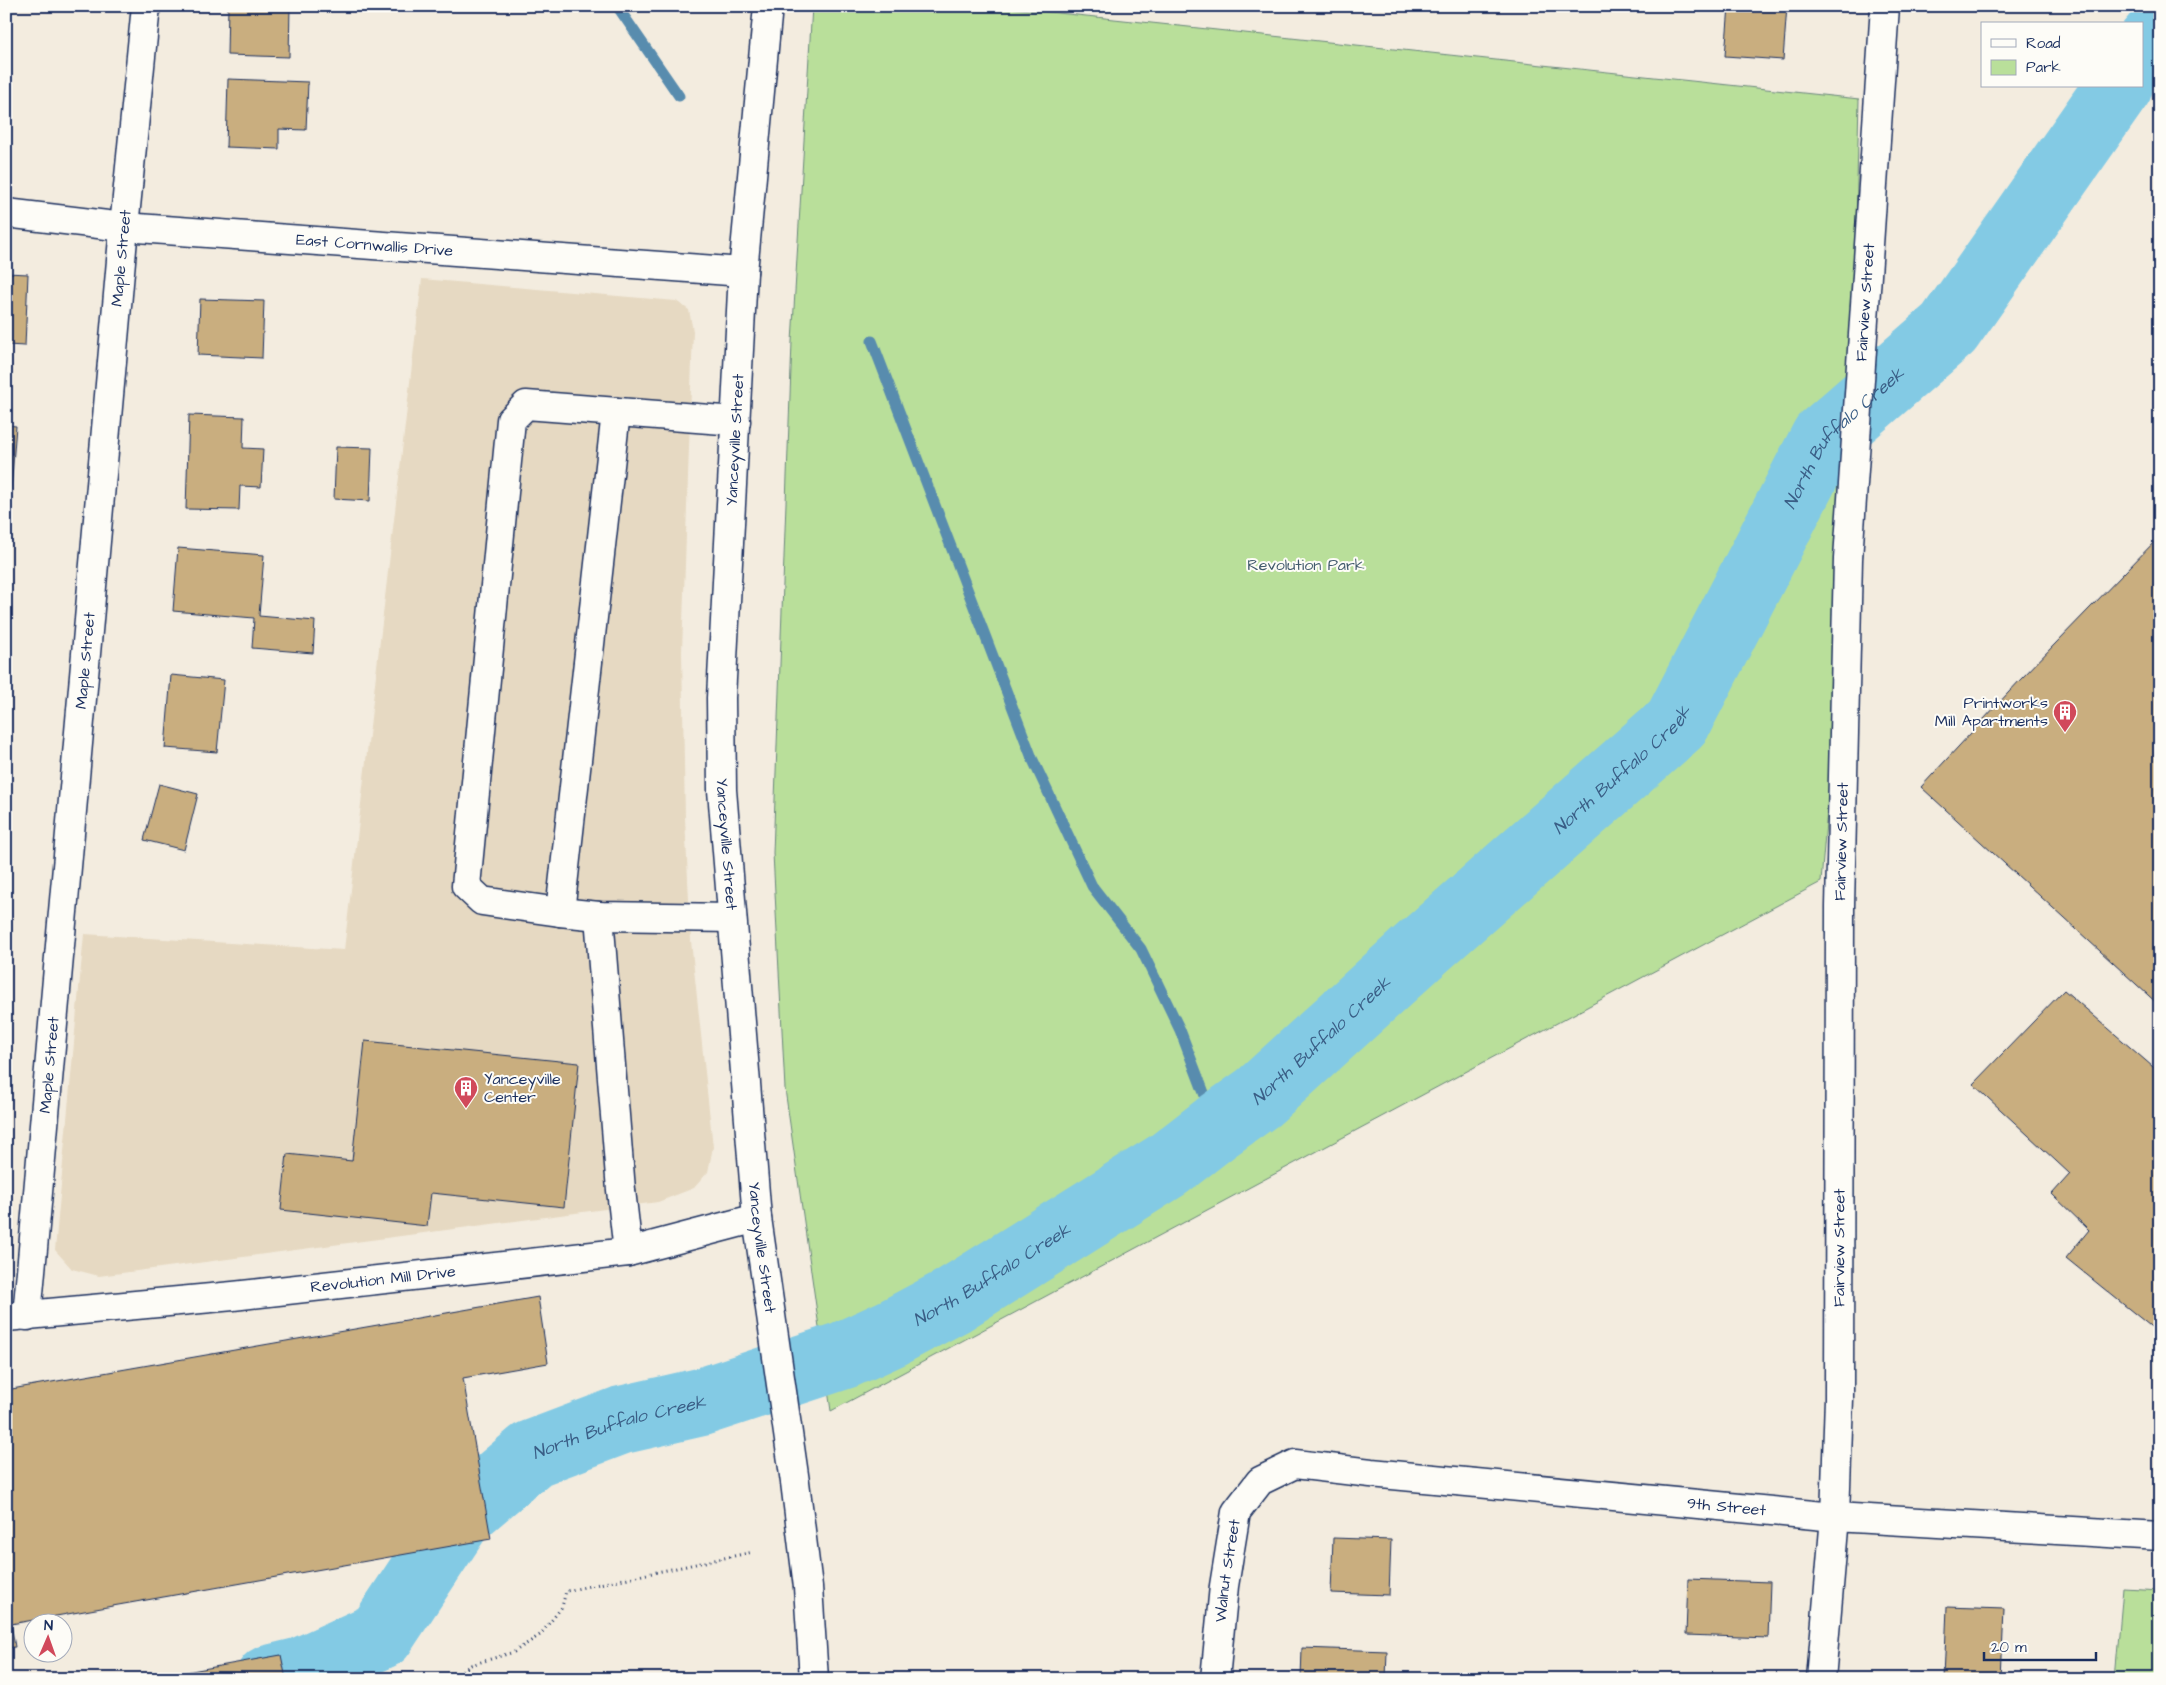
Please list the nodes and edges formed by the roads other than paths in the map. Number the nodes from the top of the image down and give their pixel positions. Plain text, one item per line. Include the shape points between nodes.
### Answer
1 (146, 6) edge
2 (768, 6) edge
3 (1885, 6) edge
4 (6, 213) edge
5 (124, 227) junction
6 (743, 272) junction
7 (616, 412) junction
8 (736, 421) junction
9 (560, 912) junction
10 (599, 916) junction
11 (732, 918) junction
12 (757, 1218) junction
13 (628, 1252) junction
14 (16, 1317) edge
15 (1295, 1464) joint
16 (1835, 1517) junction
17 (2160, 1536) edge
18 (814, 1679) edge
19 (1215, 1679) edge
20 (1821, 1679) edge

1 - 5 street, Maple Street
2 - 6 street, Yanceyville Street
3 - 16 street, Fairview Street via 1848,558 1840,906 1839,1398
4 - 5 street, East Cornwallis Drive
5 - 6 street, East Cornwallis Drive
5 - 14 street, Maple Street
6 - 8 street, Yanceyville Street
7 - 8 street
7 - 9 street
7 - 9 street via 526,405 510,420 466,886 482,901
8 - 11 street, Yanceyville Street via 721,698 722,790
9 - 10 street
10 - 11 street
10 - 13 street
11 - 12 street, Yanceyville Street
12 - 13 street, Revolution Mill Drive
12 - 18 street, Yanceyville Street via 808,1587
13 - 14 street, Revolution Mill Drive
15 - 16 street, 9th Street
15 - 19 street, Walnut Street via 1260,1481 1236,1512 1224,1586
16 - 17 street, 9th Street
16 - 20 street, Fairview Street

